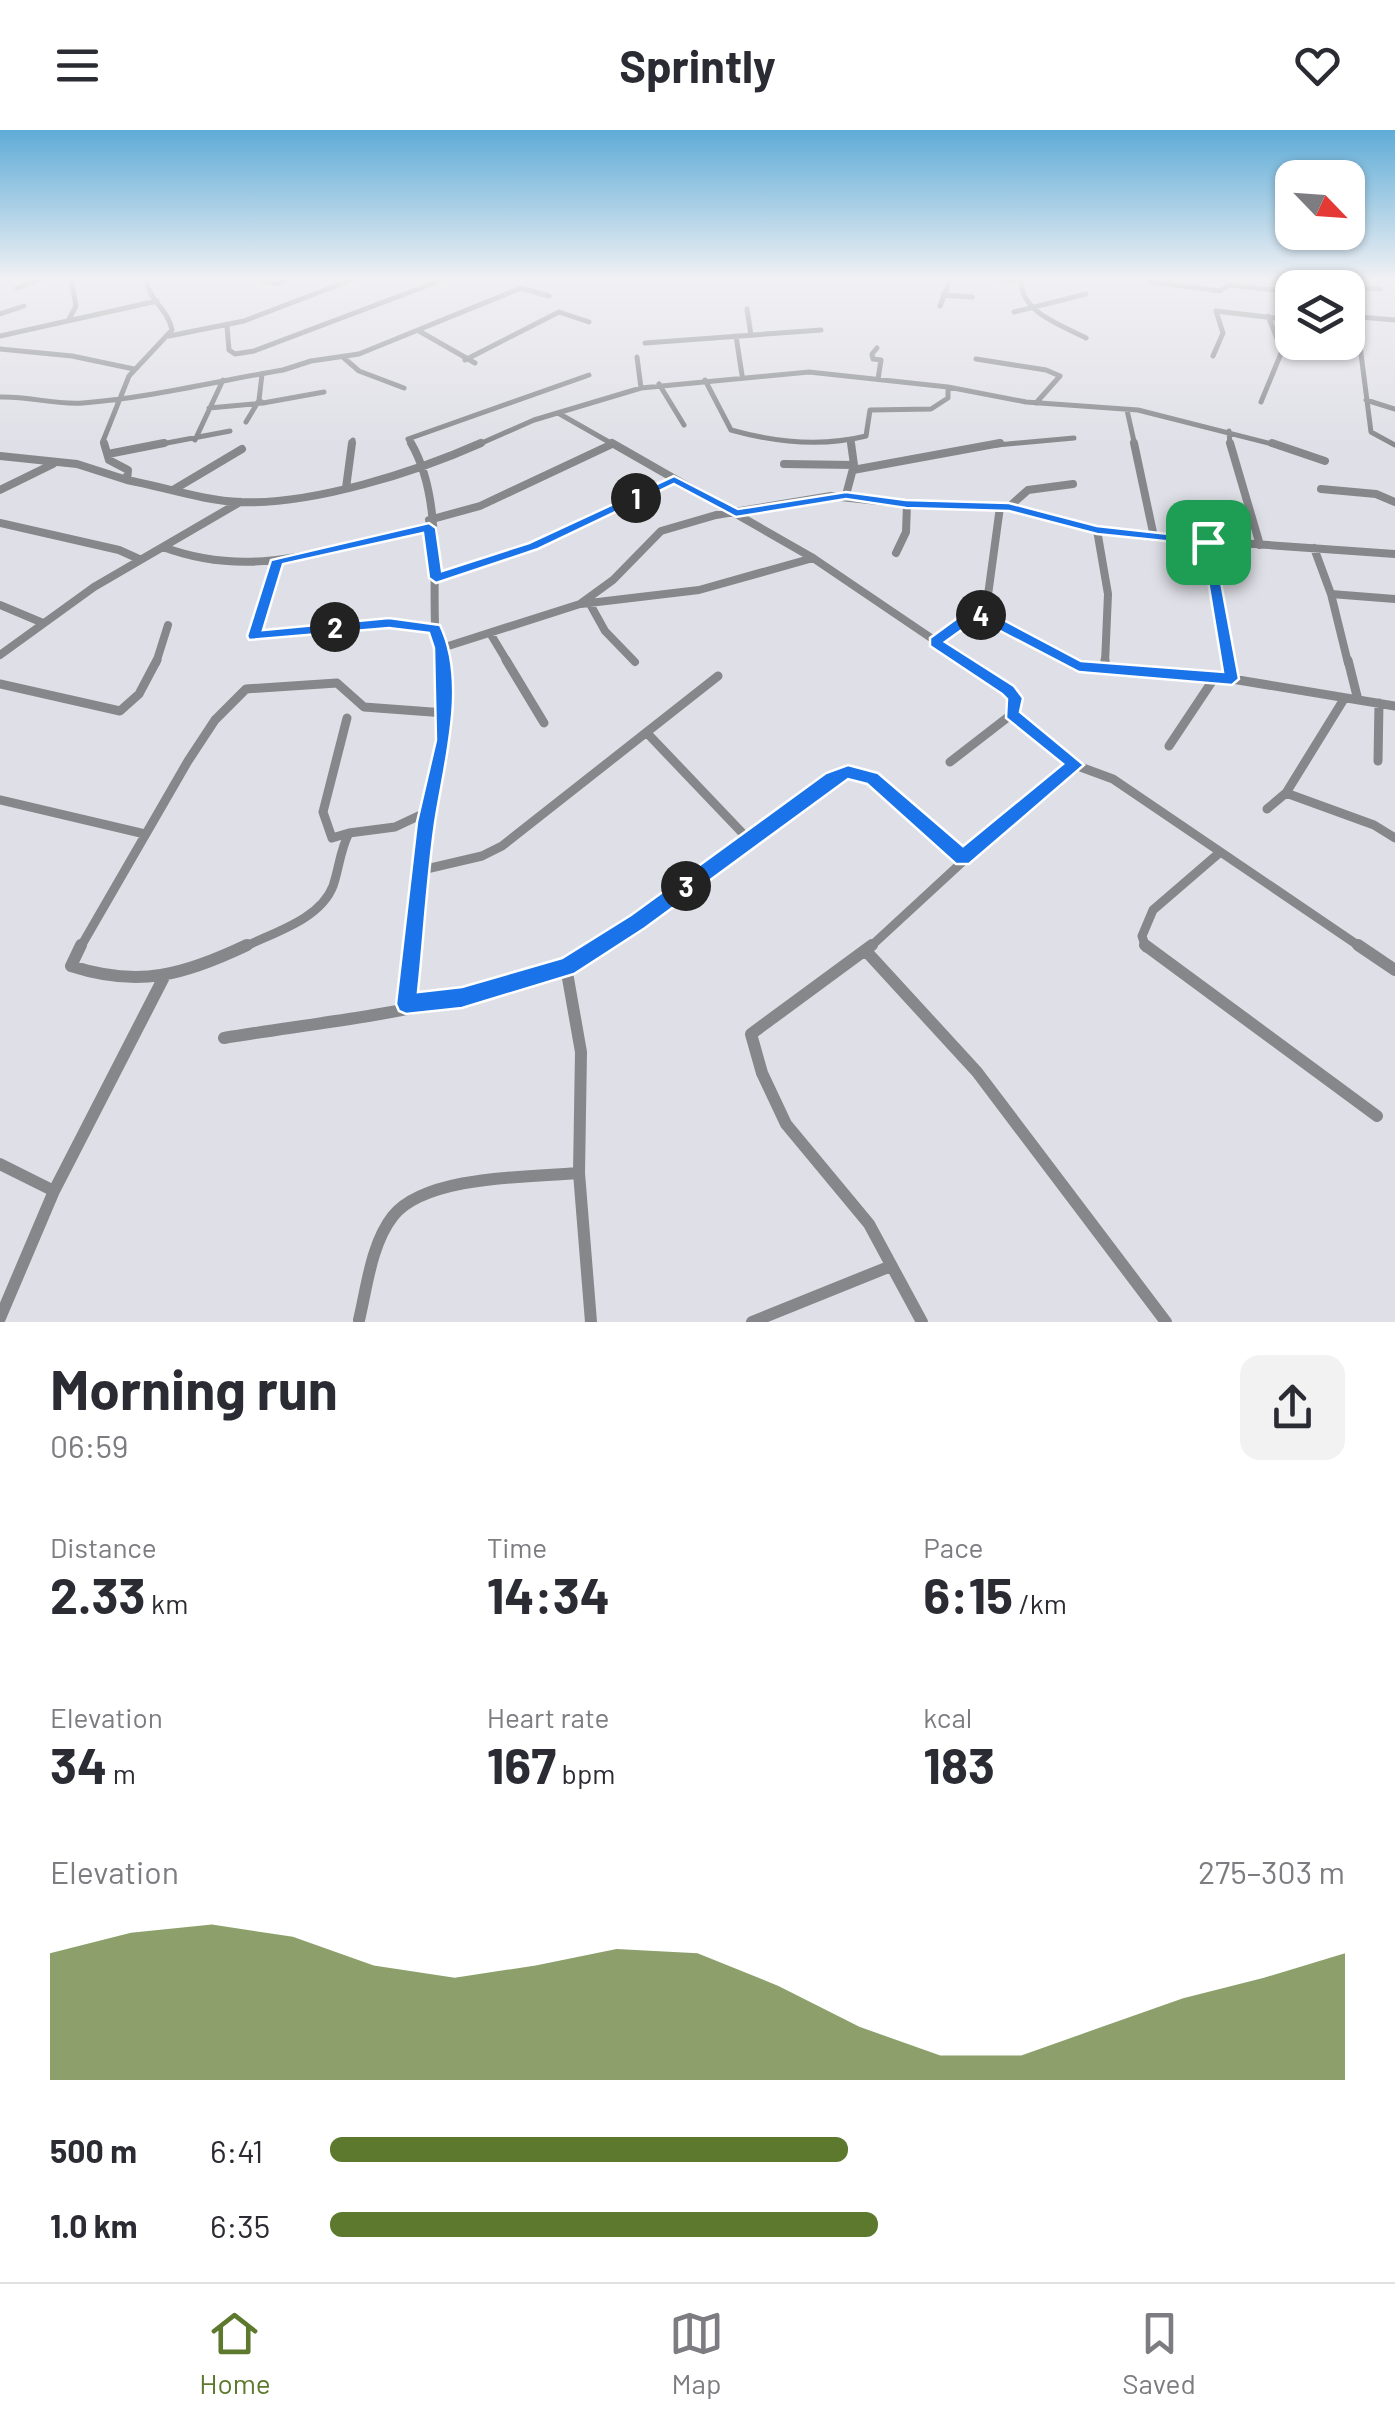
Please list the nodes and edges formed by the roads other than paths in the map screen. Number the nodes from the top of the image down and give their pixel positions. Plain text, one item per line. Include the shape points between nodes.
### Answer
1 (169, 336) edge
2 (228, 336) edge
3 (295, 336) edge
4 (406, 336) edge
5 (426, 336) edge
6 (513, 336) edge
7 (736, 336) junction
8 (742, 336) edge
9 (1082, 336) edge
10 (1222, 336) edge
11 (1282, 336) edge
12 (1086, 338) dead end
13 (646, 342) dead end
14 (877, 348) dead end
15 (0, 349) edge
16 (1213, 356) dead end
17 (636, 357) dead end
18 (344, 358) junction
19 (976, 359) dead end
20 (465, 360) junction
21 (1362, 360) edge
22 (475, 363) dead end
23 (134, 369) junction
24 (262, 374) junction
25 (589, 374) dead end
26 (742, 376) junction
27 (878, 379) junction
28 (223, 380) junction
29 (705, 380) junction
30 (659, 384) junction
31 (948, 387) junction
32 (404, 388) dead end
33 (641, 388) junction
34 (324, 392) dead end
35 (0, 397) edge
36 (120, 398) junction
37 (1366, 400) junction
38 (260, 402) junction
39 (1261, 402) dead end
40 (1036, 403) junction
41 (209, 408) junction
42 (1395, 409) edge
43 (1127, 410) junction
44 (558, 413) junction
45 (246, 422) dead end
46 (684, 426) dead end
47 (230, 431) dead end
48 (1229, 431) junction
49 (1074, 438) dead end
50 (195, 440) junction
51 (353, 440) dead end
52 (851, 442) junction
53 (610, 445) junction
54 (1395, 445) edge
55 (242, 450) dead end
56 (108, 454) junction
57 (2, 457) edge
58 (1325, 461) dead end
59 (56, 462) junction
60 (784, 464) dead end
61 (426, 468) junction
62 (854, 468) junction
63 (127, 480) junction
64 (674, 480) junction
65 (1073, 484) dead end
66 (346, 488) junction
67 (1321, 488) dead end
68 (0, 490) edge
69 (173, 490) junction
70 (846, 495) junction
71 (240, 502) junction
72 (1395, 502) edge
73 (906, 504) junction
74 (1004, 507) junction
75 (736, 513) junction
76 (0, 524) edge
77 (429, 524) junction
78 (1097, 530) junction
79 (1154, 537) junction
80 (1208, 542) junction
81 (1260, 545) junction
82 (163, 547) junction
83 (1314, 548) junction
84 (896, 553) dead end
85 (1395, 554) edge
86 (813, 558) junction
87 (139, 560) junction
88 (277, 560) junction
89 (436, 578) junction
90 (1331, 594) junction
91 (1395, 599) edge
92 (585, 604) junction
93 (0, 606) edge
94 (976, 612) junction
95 (44, 624) junction
96 (168, 624) dead end
97 (435, 629) junction
98 (490, 633) junction
99 (935, 642) junction
100 (442, 648) junction
101 (0, 655) edge
102 (635, 662) dead end
103 (1106, 666) junction
104 (718, 676) dead end
105 (1215, 677) junction
106 (1232, 679) junction
107 (0, 684) edge
108 (1344, 699) junction
109 (1358, 700) junction
110 (1379, 703) junction
111 (1395, 706) edge
112 (445, 713) junction
113 (1012, 714) junction
114 (347, 718) dead end
115 (544, 724) dead end
116 (647, 733) junction
117 (1169, 746) dead end
118 (1378, 760) dead end
119 (950, 762) dead end
120 (1076, 765) junction
121 (1286, 793) junction
122 (0, 800) edge
123 (1267, 809) dead end
124 (428, 811) junction
125 (349, 833) junction
126 (145, 834) junction
127 (1395, 838) edge
128 (750, 842) junction
129 (1218, 854) junction
130 (962, 858) junction
131 (422, 870) junction
132 (866, 950) junction
133 (566, 966) junction
134 (1395, 970) edge
135 (165, 975) junction
136 (406, 1004) junction
137 (224, 1038) dead end
138 (1377, 1116) dead end
139 (0, 1164) edge
140 (579, 1173) junction
141 (54, 1191) junction
142 (891, 1266) junction
143 (0, 1318) edge
144 (358, 1320) edge
145 (590, 1322) edge
146 (752, 1322) edge
147 (922, 1322) edge
148 (1166, 1322) edge

1 - 23 street
2 - 3 street via 234,354
4 - 18 street
5 - 20 street
6 - 20 street
7 - 8 street
7 - 13 street
7 - 26 street
9 - 12 street
10 - 16 street
11 - 39 street via 1284,356
14 - 27 street via 872,359 881,360
15 - 23 street
17 - 33 street
18 - 24 street
18 - 32 street
19 - 40 street via 1060,376
20 - 22 street
21 - 37 street
23 - 36 street
24 - 28 street
24 - 38 street
25 - 61 street via 411,437
26 - 27 street via 809,372
26 - 29 street
27 - 31 street
28 - 36 street
28 - 41 street
29 - 30 street
29 - 52 street via 730,430
30 - 33 street
30 - 46 street
31 - 40 street
31 - 52 street via 948,398 932,409 870,410 866,436
33 - 44 street
34 - 38 street
35 - 36 street via 36,396 62,405
36 - 56 street via 102,442
37 - 42 street
37 - 54 street via 1372,432
38 - 41 street
38 - 45 street
40 - 43 street
41 - 50 street
43 - 48 street
43 - 79 street
44 - 53 street
44 - 61 street
47 - 50 street
48 - 58 street
48 - 81 street
49 - 62 street via 1014,441
50 - 56 street
51 - 66 street
52 - 62 street
53 - 64 street
53 - 77 street
55 - 69 street
56 - 63 street via 128,470
57 - 59 street
59 - 63 street
59 - 68 street
60 - 62 street
61 - 66 street
61 - 77 street
62 - 70 street
63 - 69 street
64 - 75 street
64 - 89 street via 534,546
65 - 74 street via 1028,490
66 - 71 street
67 - 72 street
69 - 71 street
70 - 73 street
70 - 75 street
71 - 82 street
73 - 74 street
73 - 84 street via 906,532
74 - 78 street
74 - 94 street via 988,595
75 - 86 street
75 - 92 street via 662,532
76 - 87 street
77 - 88 street
77 - 89 street
78 - 79 street
78 - 103 street via 1108,594
79 - 80 street
80 - 81 street
80 - 106 street
81 - 83 street
82 - 87 street
82 - 88 street via 208,563
83 - 85 street
83 - 90 street
86 - 92 street via 686,594
86 - 99 street
87 - 95 street
88 - 97 street via 254,636 389,623
89 - 97 street
90 - 91 street
90 - 109 street
92 - 98 street
92 - 102 street
93 - 95 street
94 - 99 street
94 - 103 street via 1079,666
95 - 101 street
96 - 107 street via 150,678 120,711
97 - 100 street
98 - 100 street
98 - 115 street
99 - 113 street via 1008,690 1015,698
100 - 112 street
103 - 105 street
104 - 116 street
105 - 106 street
105 - 117 street
106 - 108 street
108 - 109 street
108 - 121 street
109 - 110 street
110 - 111 street
110 - 118 street
112 - 124 street
112 - 126 street via 364,707 338,683 246,690 215,720
113 - 119 street
113 - 120 street
114 - 125 street via 323,812 332,838
116 - 128 street
116 - 131 street via 502,846
120 - 129 street via 1113,780
120 - 130 street
121 - 123 street
121 - 127 street
122 - 126 street
124 - 125 street via 394,827
124 - 131 street
125 - 135 street via 335,888 313,913 205,967
126 - 135 street via 71,966 130,982
128 - 130 street via 832,778 856,772 888,790
128 - 133 street
129 - 134 street
129 - 138 street via 1153,910 1142,936 1148,950
130 - 132 street
131 - 136 street
132 - 142 street via 751,1034 786,1124 869,1224
132 - 148 street via 977,1072
133 - 136 street via 462,997
133 - 140 street via 581,1052
135 - 141 street
136 - 137 street
139 - 141 street
140 - 144 street via 486,1182 402,1205 382,1241
140 - 145 street
141 - 143 street
142 - 146 street
142 - 147 street

